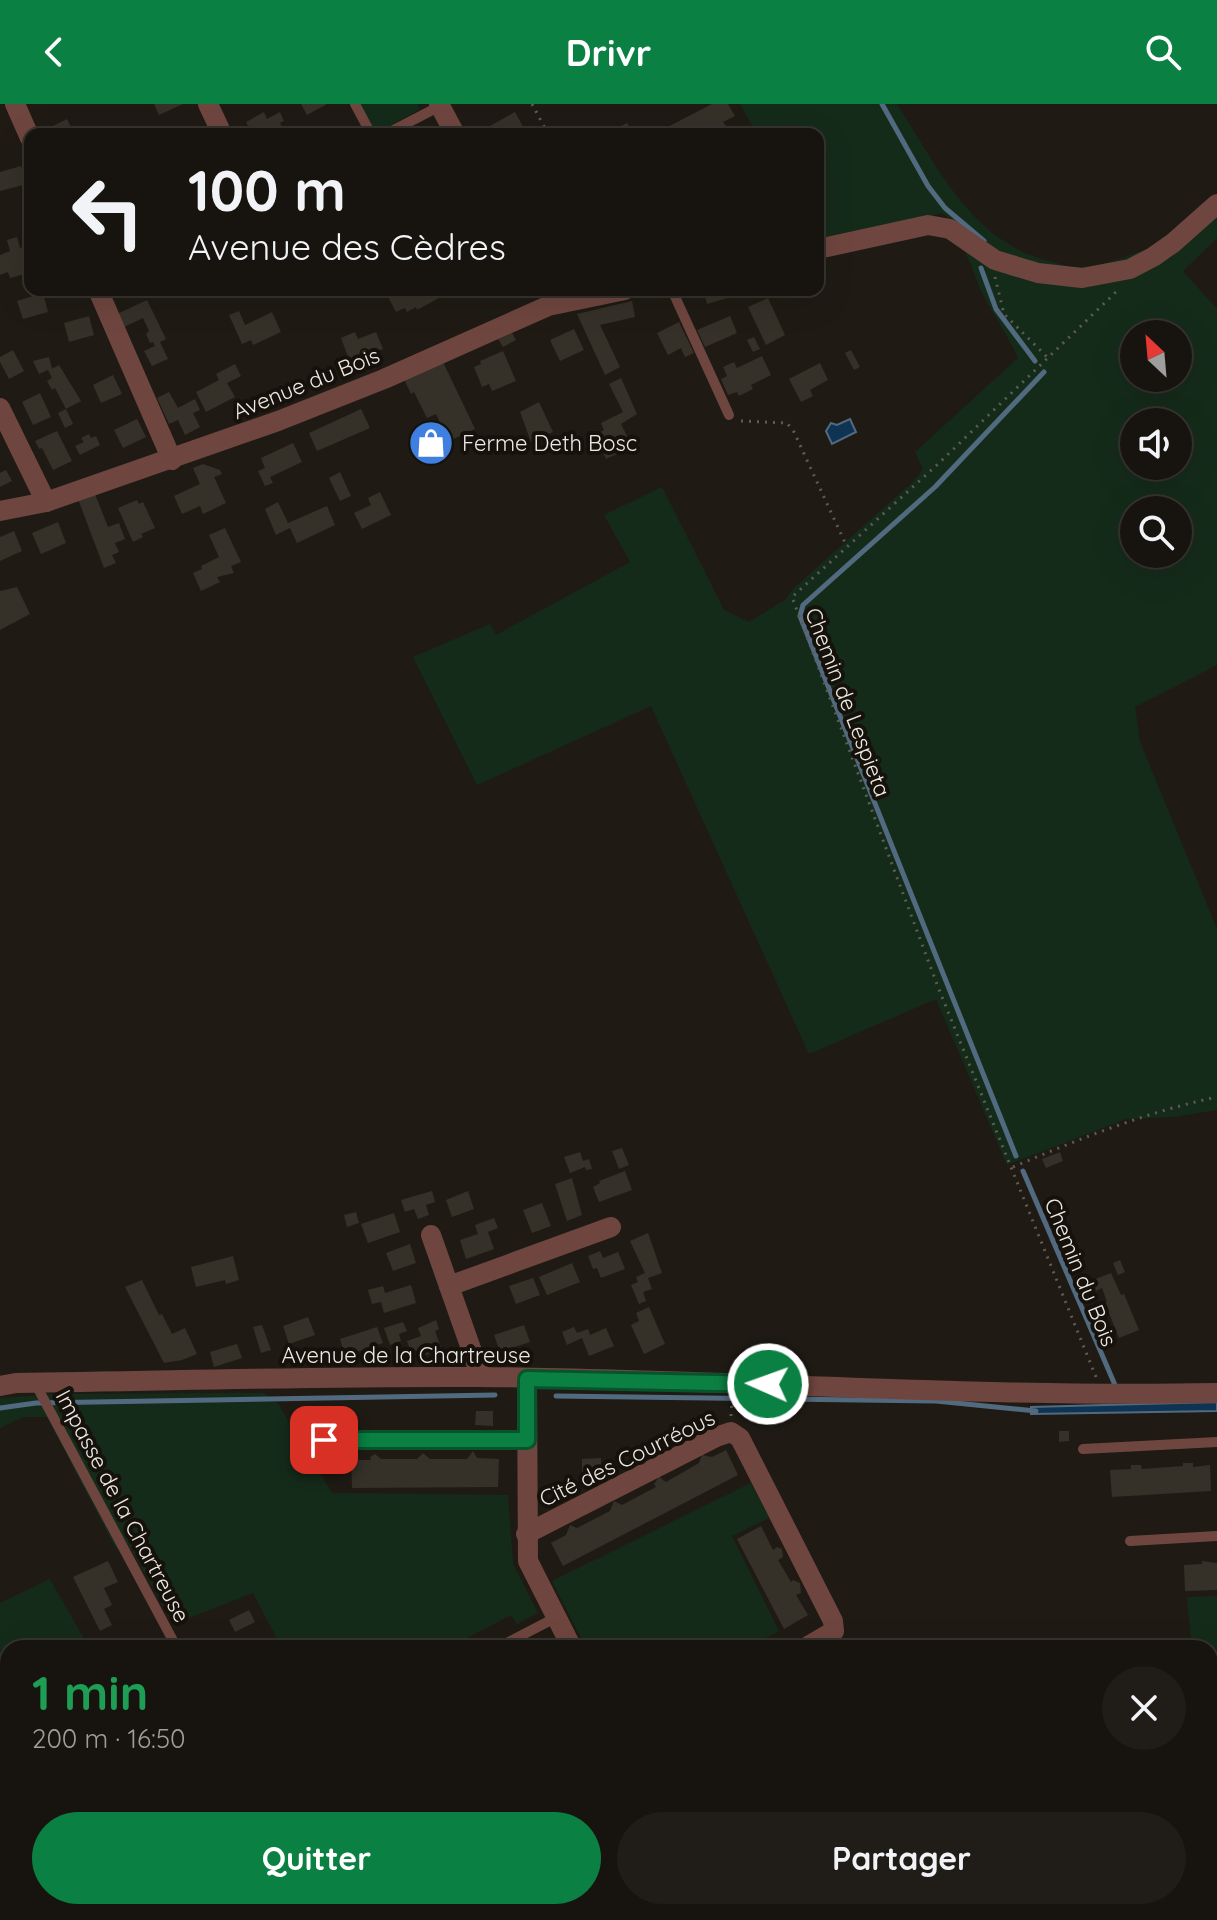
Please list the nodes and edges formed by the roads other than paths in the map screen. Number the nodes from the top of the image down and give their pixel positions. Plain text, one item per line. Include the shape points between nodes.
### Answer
1 (15, 104) edge
2 (208, 104) edge
3 (355, 104) edge
4 (440, 105) edge
5 (26, 128) edge
6 (219, 128) edge
7 (368, 128) edge
8 (397, 128) edge
9 (452, 128) edge
10 (1217, 204) edge
11 (824, 248) edge
12 (101, 296) edge
13 (564, 296) edge
14 (675, 296) edge
15 (544, 298) edge
16 (0, 408) edge
17 (729, 415) road end
18 (172, 460) junction
19 (46, 502) junction
20 (0, 511) edge
21 (611, 1227) dead end
22 (431, 1235) dead end
23 (449, 1286) junction
24 (481, 1377) junction
25 (527, 1379) junction
26 (0, 1386) edge
27 (38, 1389) junction
28 (1217, 1393) edge
29 (324, 1440) dead end
30 (527, 1440) junction
31 (1217, 1442) edge
32 (1083, 1449) dead end
33 (526, 1534) junction
34 (1217, 1536) edge
35 (1130, 1541) dead end
36 (557, 1617) junction
37 (173, 1640) edge
38 (512, 1640) edge
39 (568, 1640) edge
40 (819, 1640) edge

1 - 5 street
2 - 6 street
3 - 7 lane
4 - 8 lane
4 - 9 street
10 - 11 street via 1173,243 1130,269 1082,278 1038,273 995,260 950,229 928,225
12 - 18 street
13 - 15 street, Avenue du Bois
14 - 17 lane
15 - 18 street, Avenue du Bois via 384,379
16 - 19 street
18 - 19 street, Avenue du Bois
19 - 20 street, Avenue du Bois
21 - 23 street
22 - 23 street
23 - 24 street
24 - 25 street, Avenue de la Chartreuse
24 - 27 street, Avenue de la Chartreuse
25 - 28 street, Avenue de la Chartreuse via 1101,1396
25 - 30 street
26 - 27 street, Avenue de la Chartreuse
27 - 37 lane, Impasse de la Chartreuse
29 - 30 lane
30 - 33 street
31 - 32 lane
33 - 36 street via 528,1561
33 - 40 street, Cité des Courréous via 731,1432 740,1438 833,1621 834,1631
34 - 35 lane
36 - 38 lane
36 - 39 street

